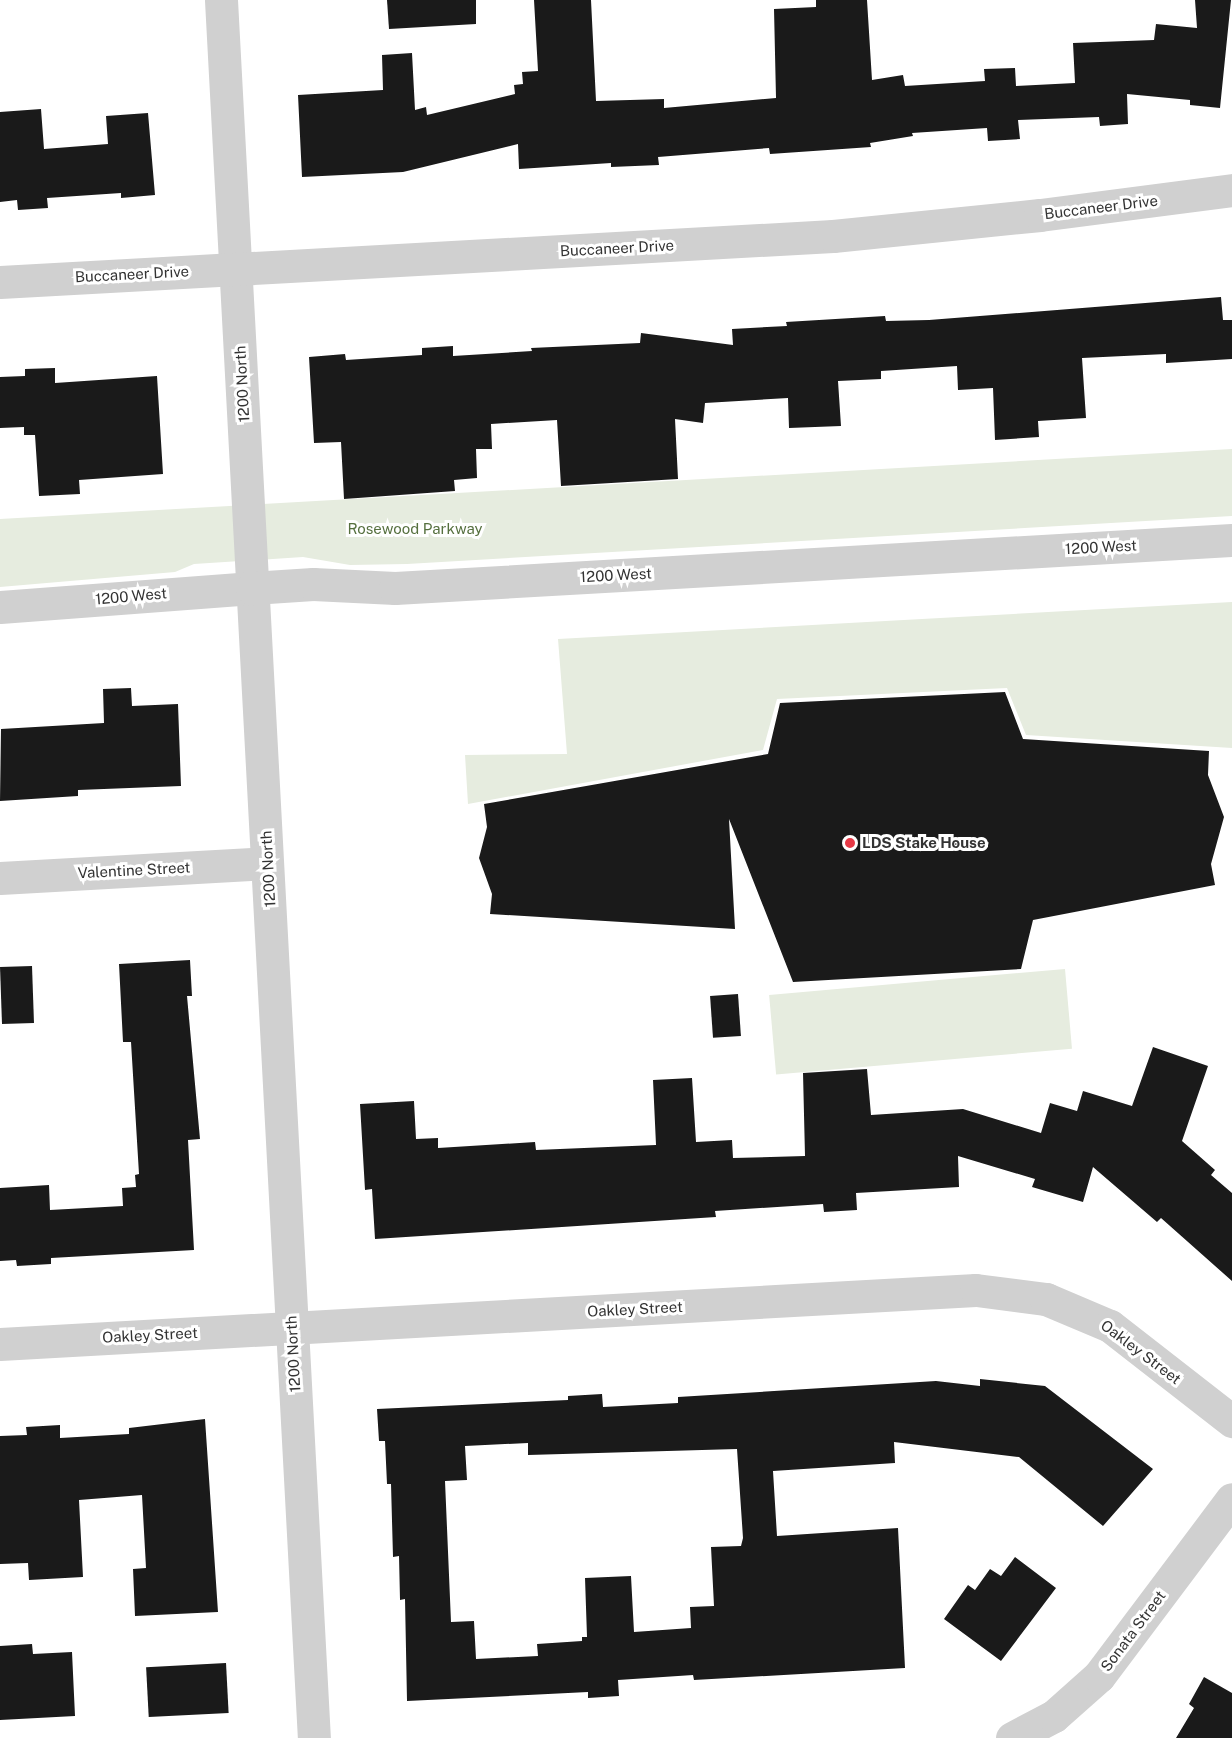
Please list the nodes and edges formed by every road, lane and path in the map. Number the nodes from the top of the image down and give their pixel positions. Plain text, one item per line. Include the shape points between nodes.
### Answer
1 (221, 0) edge
2 (1232, 190) edge
3 (236, 269) junction
4 (0, 282) edge
5 (1232, 540) edge
6 (252, 588) junction
7 (0, 607) edge
8 (267, 863) junction
9 (0, 878) edge
10 (292, 1328) junction
11 (0, 1344) edge
12 (1232, 1421) edge
13 (1232, 1499) edge
14 (314, 1738) edge
15 (1012, 1738) edge

1 - 3 street, 1200 North
2 - 3 street, Buccaneer Drive via 833,236
3 - 4 street, Buccaneer Drive
3 - 6 street, 1200 North
5 - 6 street, 1200 West via 395,588 313,584
6 - 7 street, 1200 West
6 - 8 street, 1200 North
8 - 9 street, Valentine Street
8 - 10 street, 1200 North
10 - 11 street, Oakley Street
10 - 12 street, Oakley Street via 976,1290 1012,1293 1078,1310 1110,1326
10 - 14 street, 1200 North
13 - 15 street, Sonata Street via 1099,1676 1054,1716

